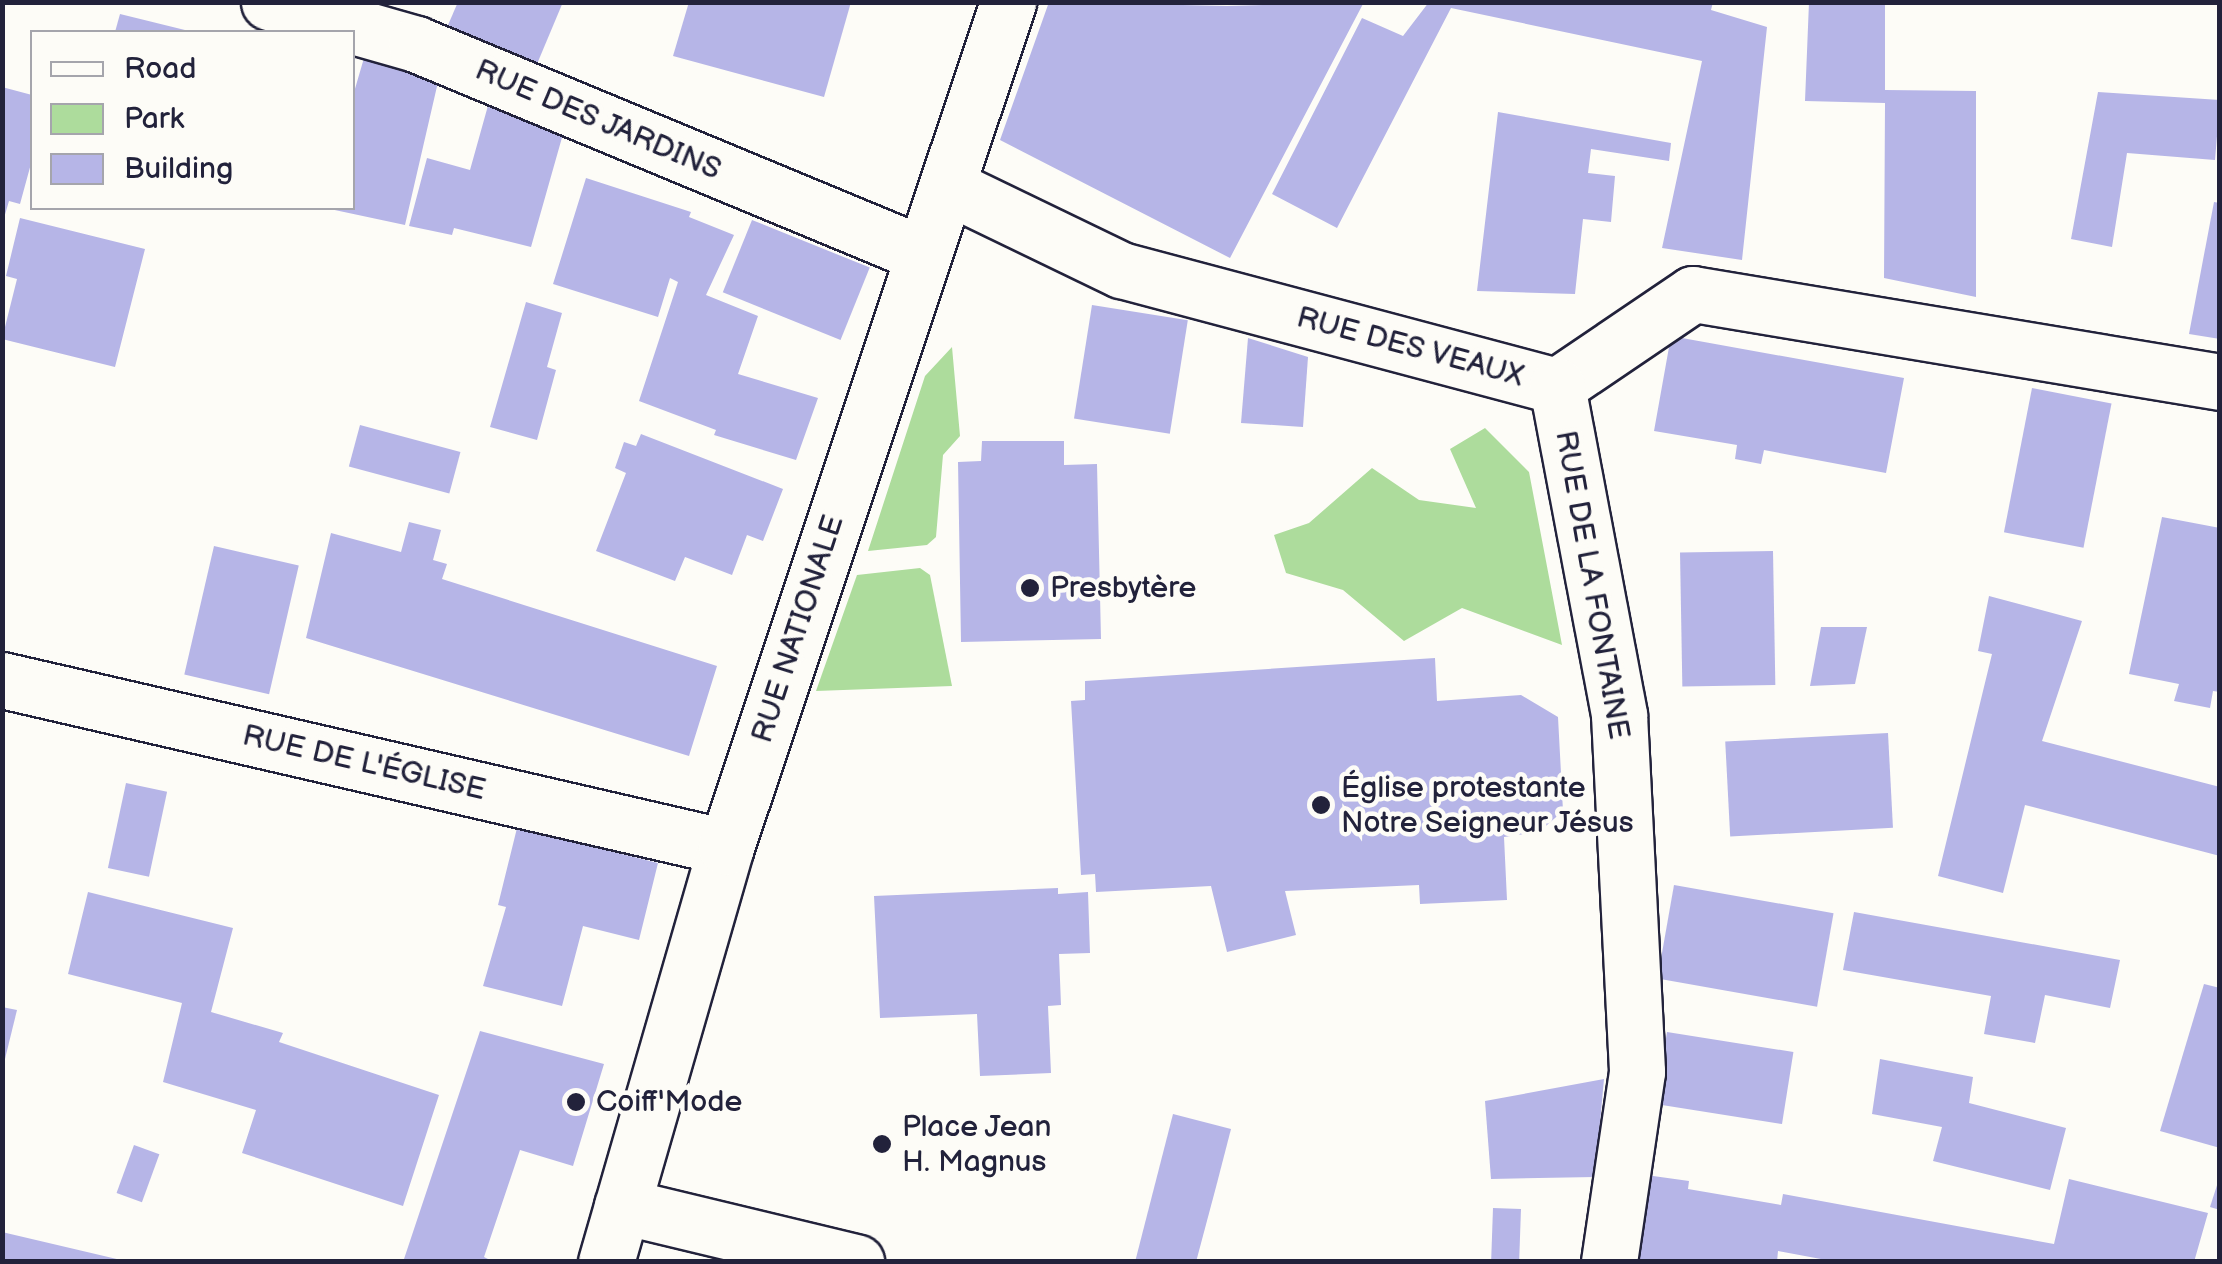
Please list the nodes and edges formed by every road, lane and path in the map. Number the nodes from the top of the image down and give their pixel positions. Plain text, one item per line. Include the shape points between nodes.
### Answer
1 (268, 2) edge
2 (1008, 2) edge
3 (949, 187) junction
4 (922, 254) junction
5 (2220, 382) edge
6 (1557, 386) junction
7 (2, 680) edge
8 (726, 847) junction
9 (622, 1206) junction
10 (606, 1262) edge
11 (856, 1262) edge
12 (1609, 1262) edge

1 - 4 street, RUE DES JARDINS via 416,44
2 - 3 street, RUE NATIONALE
3 - 4 street, RUE NATIONALE
3 - 6 street, RUE DES VEAUX via 1121,270
4 - 8 street, RUE NATIONALE
5 - 6 street, RUE DES VEAUX via 1693,294
6 - 12 street, RUE DE LA FONTAINE via 1619,716 1637,1072
7 - 8 street, RUE DE L'ÉGLISE
8 - 9 street, RUE NATIONALE
9 - 10 street, RUE NATIONALE
9 - 11 street

